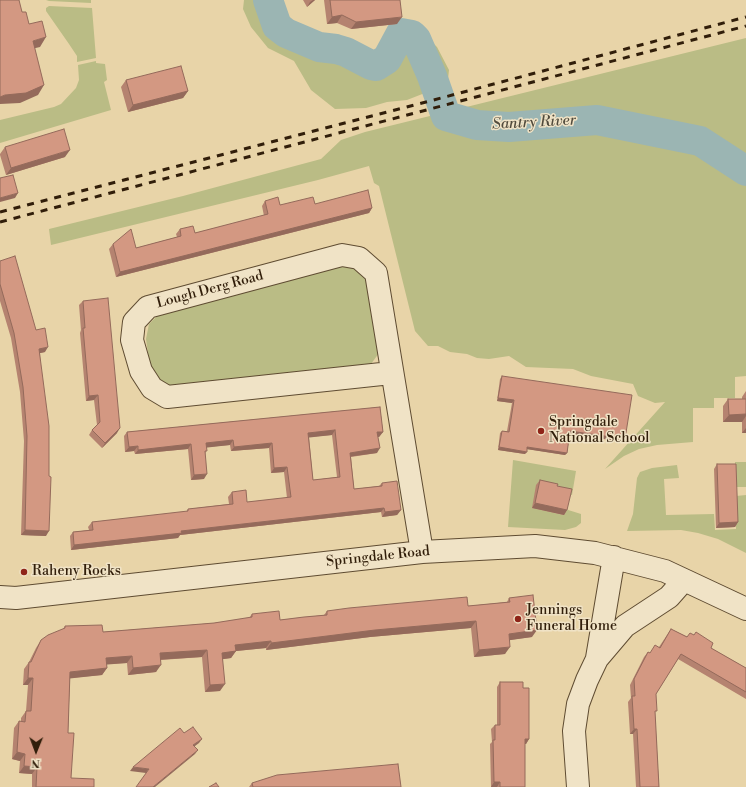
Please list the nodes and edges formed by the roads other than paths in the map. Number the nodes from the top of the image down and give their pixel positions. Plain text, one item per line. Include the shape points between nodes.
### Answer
1 (391, 373) junction
2 (422, 552) junction
3 (614, 557) junction
4 (684, 580) junction
5 (0, 597) edge
6 (606, 605) junction
7 (746, 609) edge
8 (640, 615) junction
9 (597, 659) junction
10 (578, 787) edge

1 - 1 street, Lough Derg Road via 376,273 359,258 342,255 148,307 134,322 132,340 141,371 152,388 167,397
1 - 2 street, Lough Derg Road
2 - 3 street, Springdale Road via 535,546
2 - 5 street, Springdale Road via 16,598
3 - 4 street, Springdale Road via 665,571
3 - 6 street
4 - 7 street, Springdale Road
4 - 8 street via 669,597
6 - 8 street
6 - 9 street
8 - 9 street via 626,626
9 - 10 street via 578,704 574,731

